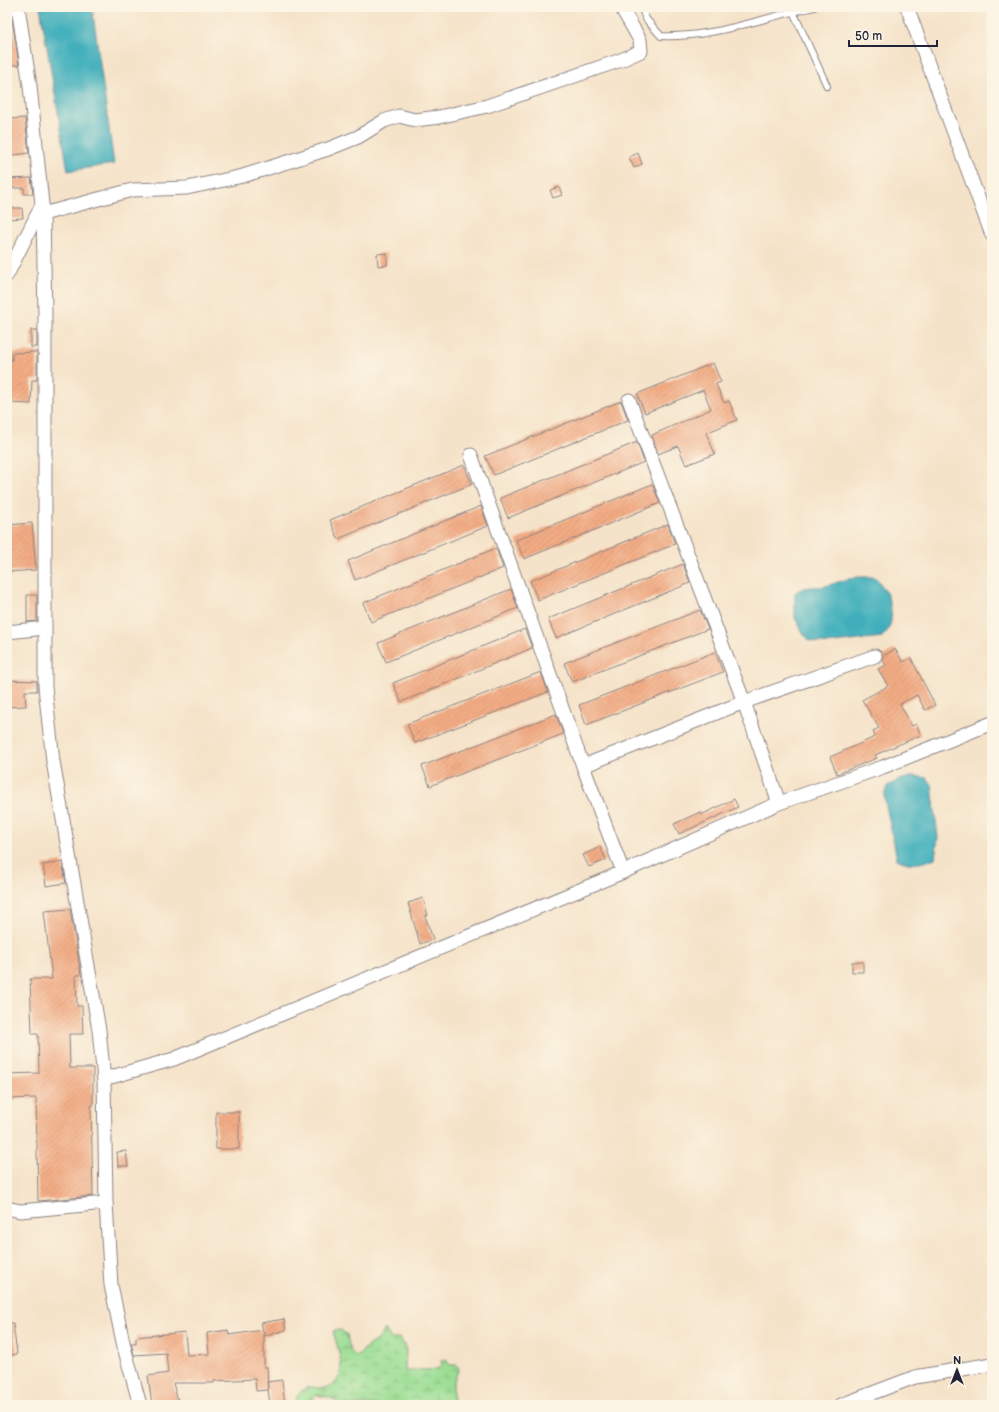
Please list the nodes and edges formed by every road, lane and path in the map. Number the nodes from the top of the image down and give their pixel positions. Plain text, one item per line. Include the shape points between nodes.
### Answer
1 (18, 7) edge
2 (621, 7) edge
3 (640, 7) edge
4 (814, 7) edge
5 (907, 7) edge
6 (792, 9) edge
7 (827, 86) dead end
8 (42, 211) junction
9 (992, 235) edge
10 (7, 275) edge
11 (629, 400) dead end
12 (471, 455) dead end
13 (44, 628) junction
14 (7, 632) edge
15 (875, 656) dead end
16 (744, 702) junction
17 (992, 723) edge
18 (583, 766) junction
19 (779, 803) junction
20 (623, 872) junction
21 (104, 1079) junction
22 (106, 1203) junction
23 (7, 1208) edge
24 (992, 1364) edge
25 (140, 1405) edge
26 (841, 1405) edge

1 - 8 street via 30,86
2 - 8 street via 640,40 641,51 621,60 507,99 439,117 415,120 399,116 328,149 243,176 187,188 132,190
3 - 6 lane via 661,36 752,24
4 - 6 lane
5 - 9 street
6 - 7 lane
8 - 10 street
8 - 13 street via 45,316
11 - 16 street
12 - 18 street
13 - 14 street
13 - 21 street via 45,687 53,761 99,1030
15 - 16 street
16 - 18 street
16 - 19 street
17 - 19 street via 883,767
18 - 20 street
19 - 20 street
20 - 21 street via 181,1056
21 - 22 street
22 - 23 street via 20,1211
22 - 25 street via 111,1285
24 - 26 street via 915,1378

